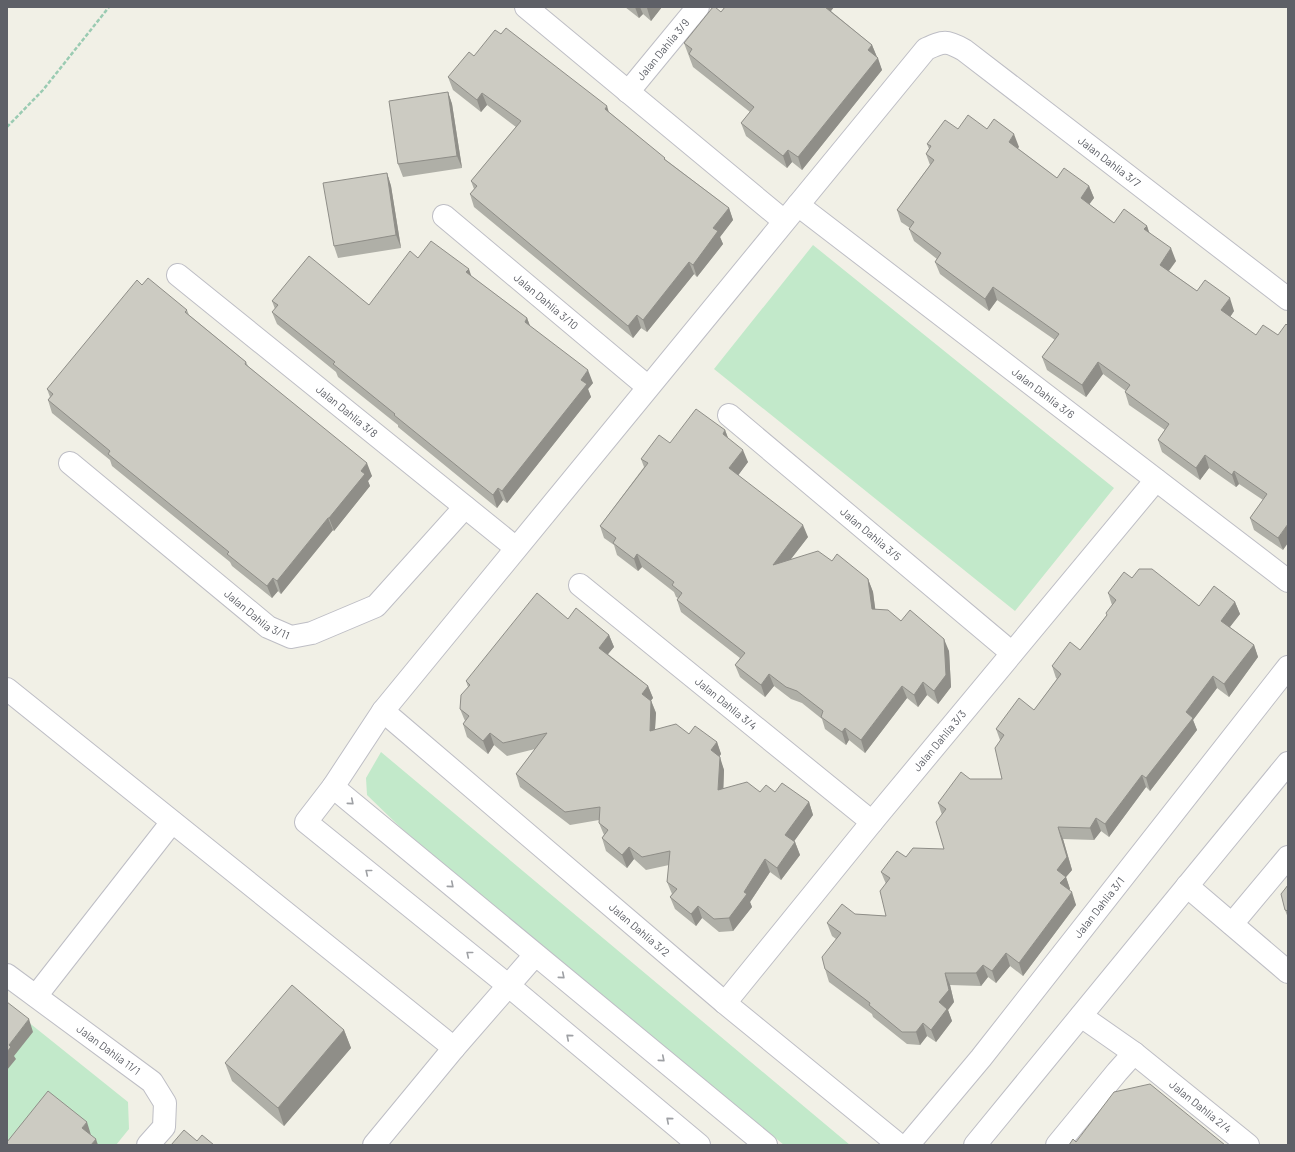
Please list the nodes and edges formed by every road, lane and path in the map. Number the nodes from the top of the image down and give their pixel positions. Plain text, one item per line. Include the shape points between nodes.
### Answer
1 (109, 7) edge
2 (526, 7) edge
3 (698, 7) edge
4 (628, 92) junction
5 (7, 127) edge
6 (798, 205) junction
7 (444, 216) dead end
8 (784, 221) junction
9 (178, 275) dead end
10 (1288, 299) edge
11 (648, 387) junction
12 (729, 415) dead end
13 (70, 463) dead end
14 (1156, 480) junction
15 (465, 507) junction
16 (516, 548) junction
17 (1288, 581) edge
18 (580, 585) dead end
19 (1012, 653) junction
20 (1288, 667) edge
21 (7, 689) edge
22 (383, 711) junction
23 (1288, 763) edge
24 (333, 787) junction
25 (172, 822) junction
26 (872, 822) junction
27 (1288, 857) edge
28 (1187, 886) junction
29 (1232, 924) junction
30 (536, 955) junction
31 (1288, 972) edge
32 (7, 975) edge
33 (509, 986) junction
34 (36, 996) junction
35 (725, 1002) junction
36 (1081, 1016) junction
37 (454, 1048) junction
38 (1134, 1053) junction
39 (148, 1145) edge
40 (374, 1145) edge
41 (699, 1145) edge
42 (766, 1145) edge
43 (899, 1145) edge
44 (908, 1145) edge
45 (975, 1145) edge
46 (1057, 1145) edge
47 (1248, 1145) edge

1 - 5 path via 43,90
2 - 4 street
3 - 4 street, Jalan Dahlia 3/9
4 - 8 street
6 - 8 street
6 - 10 street, Jalan Dahlia 3/7 via 926,49 940,43 952,43
6 - 14 street, Jalan Dahlia 3/6
7 - 11 street, Jalan Dahlia 3/10
8 - 11 street
9 - 15 street, Jalan Dahlia 3/8
11 - 16 street
12 - 19 street, Jalan Dahlia 3/5
13 - 15 street, Jalan Dahlia 3/11 via 268,627 291,637 312,633 376,606
14 - 17 street, Jalan Dahlia 3/6
14 - 19 street, Jalan Dahlia 3/3
15 - 16 street, Jalan Dahlia 3/8
16 - 22 street
18 - 26 street, Jalan Dahlia 3/4
19 - 26 street, Jalan Dahlia 3/3
20 - 44 street, Jalan Dahlia 3/1 via 981,1058
21 - 25 street
22 - 24 street
22 - 35 street, Jalan Dahlia 3/2
23 - 28 street
24 -> 30 street
33 -> 24 street via 306,822
25 - 34 street
25 - 37 street
26 - 35 street, Jalan Dahlia 3/3
27 - 29 street
28 - 29 street
28 - 36 street
29 - 31 street
30 - 33 street
30 -> 42 street
32 - 34 street, Jalan Dahlia 11/1
33 - 37 street
41 -> 33 street
34 - 39 street, Jalan Dahlia 11/1 via 152,1082 165,1103 164,1127
35 - 43 street, Jalan Dahlia 3/2
36 - 38 street, Jalan Dahlia 2/4
36 - 45 street
37 - 40 street
38 - 46 street
38 - 47 street, Jalan Dahlia 2/4

